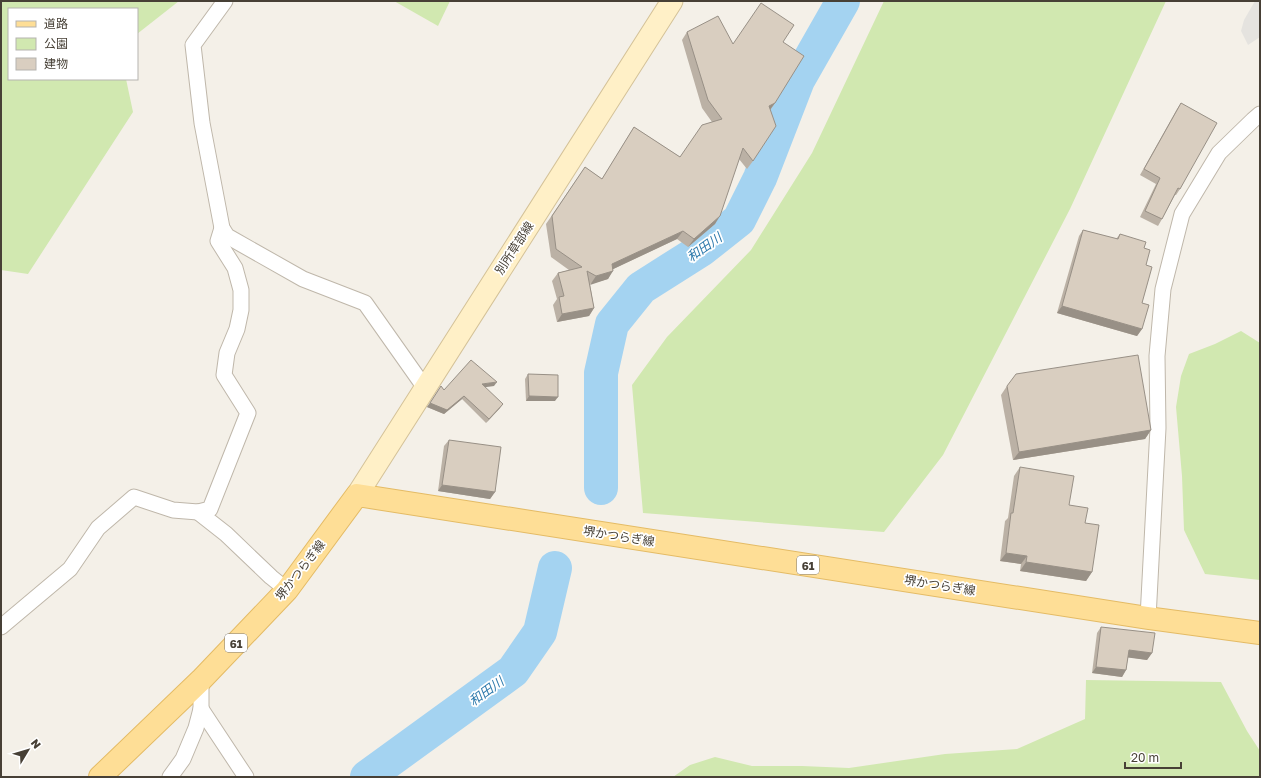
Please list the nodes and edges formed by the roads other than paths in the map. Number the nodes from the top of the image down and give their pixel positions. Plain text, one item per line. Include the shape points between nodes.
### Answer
1 (225, 1) edge
2 (672, 1) edge
3 (1260, 114) edge
4 (222, 228) junction
5 (425, 388) junction
6 (357, 496) junction
7 (198, 512) junction
8 (287, 590) junction
9 (1148, 618) junction
10 (1, 627) edge
11 (1260, 633) edge
12 (201, 680) junction
13 (202, 709) junction
14 (100, 777) edge
15 (170, 777) edge
16 (246, 777) edge

1 - 4 street via 192,44 202,123
2 - 5 main road, 別所草部線
3 - 9 street via 1219,153 1182,214 1163,288 1157,356 1158,428
4 - 5 street via 227,236 303,278 365,303
4 - 7 street via 218,241 235,268 241,290 241,310 237,329 227,353 224,375 248,413 210,509
5 - 6 main road, 別所草部線
6 - 8 main road, 堺かつらぎ線 / 61
6 - 9 main road, 堺かつらぎ線 / 61
7 - 8 street
7 - 10 street via 173,510 134,497 98,528 70,569
8 - 12 main road, 堺かつらぎ線 / 61
9 - 11 main road, 堺かつらぎ線 / 61
12 - 13 street
12 - 14 main road, 堺かつらぎ線 / 61
13 - 15 street via 183,759
13 - 16 street

